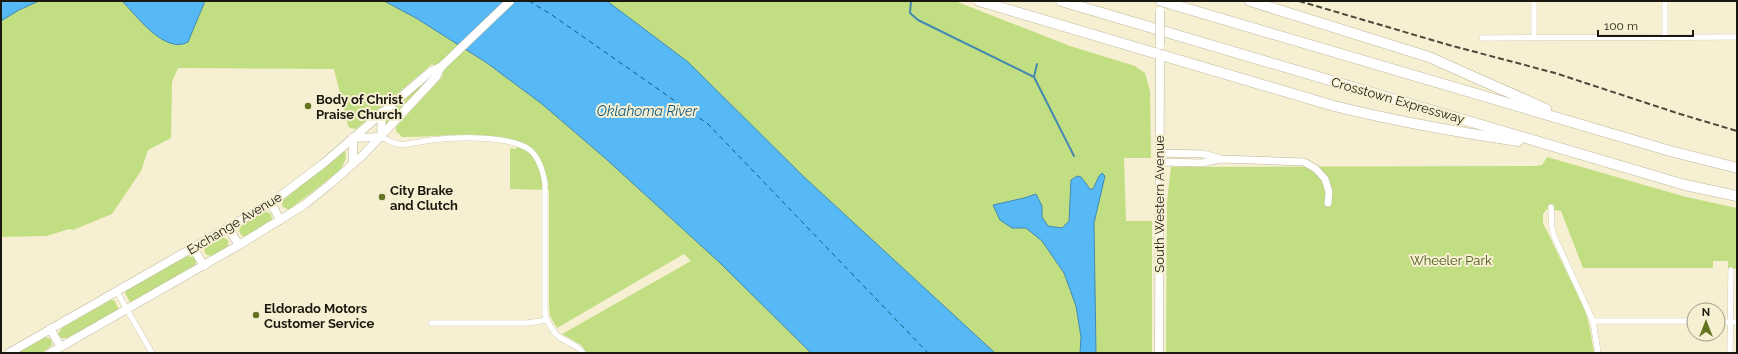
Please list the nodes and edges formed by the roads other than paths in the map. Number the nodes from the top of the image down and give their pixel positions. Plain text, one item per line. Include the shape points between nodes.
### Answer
1 (510, 1) edge
2 (979, 1) edge
3 (1061, 1) edge
4 (1250, 1) edge
5 (1534, 1) edge
6 (1665, 1) edge
7 (1160, 6) edge
8 (1665, 37) junction
9 (1737, 37) edge
10 (1482, 38) dead end
11 (1534, 38) junction
12 (1160, 50) junction
13 (440, 67) junction
14 (382, 112) junction
15 (1581, 125) junction
16 (381, 137) junction
17 (353, 138) junction
18 (1552, 146) junction
19 (1160, 153) junction
20 (1220, 159) junction
21 (1160, 162) junction
22 (353, 164) junction
23 (1737, 168) edge
24 (1737, 196) edge
25 (271, 202) junction
26 (1328, 203) dead end
27 (1551, 207) dead end
28 (280, 220) junction
29 (228, 228) junction
30 (239, 245) junction
31 (192, 248) junction
32 (204, 266) junction
33 (1730, 270) dead end
34 (117, 292) junction
35 (127, 309) junction
36 (547, 320) junction
37 (1593, 321) junction
38 (1686, 321) edge
39 (1726, 322) edge
40 (1730, 322) junction
41 (1737, 322) edge
42 (431, 323) dead end
43 (50, 330) junction
44 (61, 347) junction
45 (9, 353) edge
46 (50, 353) edge
47 (152, 353) edge
48 (583, 353) edge
49 (1159, 353) edge
50 (1598, 353) edge
51 (1730, 353) edge

1 - 13 main road, Exchange Avenue
2 - 12 highway
3 - 18 highway, Crosstown Expressway
4 - 15 highway via 1429,57
5 - 11 street
6 - 8 street
7 - 12 main road, South Western Avenue, bridge
7 - 15 highway, Crosstown Expressway
8 - 9 street
8 - 11 street
10 - 11 street
12 - 18 highway via 1334,106 1461,133
12 - 19 main road, South Western Avenue
13 - 14 main road, Exchange Avenue via 430,72
13 - 16 main road, Exchange Avenue via 436,77
14 - 16 main road
14 - 17 main road, Exchange Avenue
15 - 23 highway, Crosstown Expressway
16 - 17 main road
16 - 22 main road, Exchange Avenue
16 - 36 street via 398,145 464,138 499,140 529,150 536,157 544,174 544,302
17 - 22 main road
17 - 25 main road, Exchange Avenue via 300,182
18 - 24 highway, Crosstown Expressway via 1685,185
19 - 20 street via 1203,154
19 - 21 main road, South Western Avenue
20 - 21 street via 1202,163
20 - 26 street via 1304,162 1316,169 1325,179 1329,192
21 - 49 main road, South Western Avenue
22 - 28 main road, Exchange Avenue via 329,185
25 - 28 main road
25 - 29 main road, Exchange Avenue
27 - 37 street via 1554,236
28 - 30 main road, Exchange Avenue
29 - 30 main road
29 - 31 main road, Exchange Avenue
30 - 32 main road, Exchange Avenue
31 - 32 main road
31 - 34 main road, Exchange Avenue
32 - 35 main road, Exchange Avenue
33 - 40 street
34 - 35 street
34 - 43 main road, Exchange Avenue
35 - 44 main road, Exchange Avenue
35 - 47 street
36 - 42 street via 528,324
36 - 48 street via 559,336
37 - 38 street
37 - 50 street
39 - 40 street
40 - 41 street
40 - 51 street
43 - 44 main road
43 - 45 main road, Exchange Avenue
44 - 46 main road, Exchange Avenue

